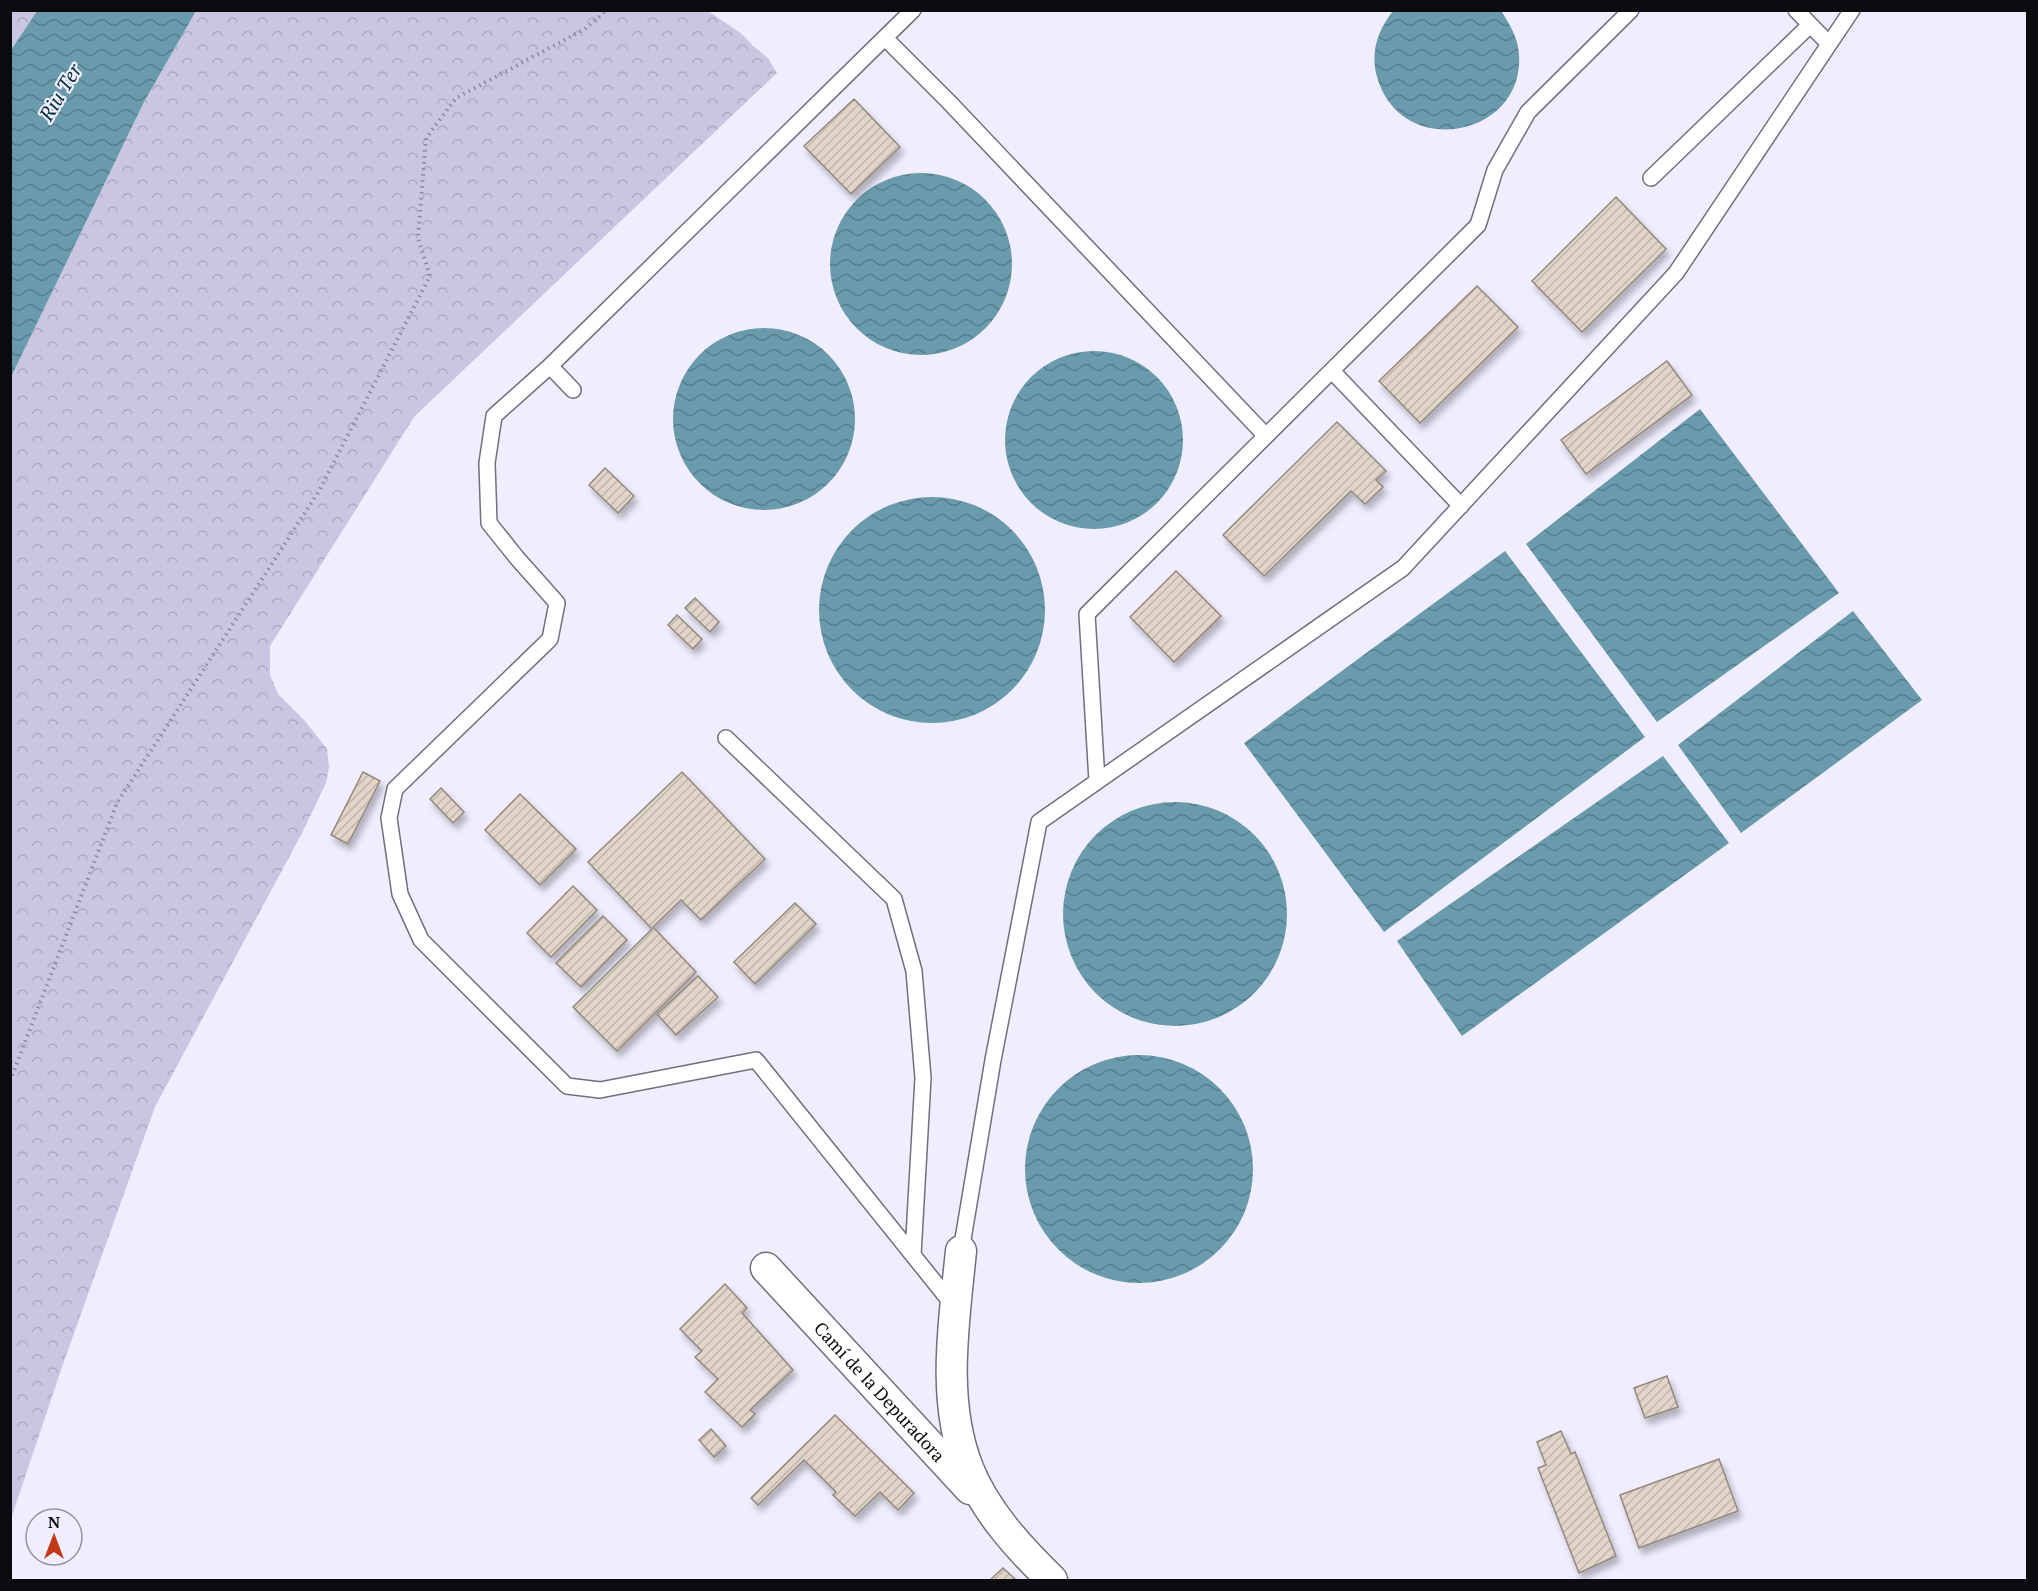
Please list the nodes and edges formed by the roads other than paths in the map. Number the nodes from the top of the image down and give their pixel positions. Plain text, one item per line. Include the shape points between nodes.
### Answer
1 (913, 10) edge
2 (1631, 10) edge
3 (1796, 10) edge
4 (1852, 10) edge
5 (1810, 25) junction
6 (885, 38) junction
7 (1829, 44) junction
8 (1651, 178) dead end
9 (550, 366) junction
10 (1332, 371) junction
11 (573, 390) dead end
12 (1266, 436) junction
13 (1461, 506) junction
14 (726, 738) dead end
15 (1097, 781) junction
16 (960, 1251) joint
17 (913, 1255) junction
18 (766, 1268) dead end
19 (955, 1308) junction
20 (995, 1515) junction
21 (1052, 1581) edge

1 - 6 lane
2 - 10 lane via 1528,112 1495,170 1478,225
3 - 5 lane
4 - 7 lane
5 - 7 lane
5 - 8 lane
6 - 9 lane
6 - 12 lane
7 - 13 lane via 1676,273
9 - 11 lane
9 - 17 lane via 494,416 487,464 489,523 557,603 550,639 395,789 388,818 400,894 420,940 567,1086 600,1090 756,1060
10 - 12 lane
10 - 13 lane
12 - 15 lane via 1087,614
13 - 15 lane via 1403,568
14 - 17 lane via 894,899 914,971 923,1078
15 - 16 lane via 1039,822
16 - 19 street, Camí de la Depuradora
17 - 19 lane
18 - 20 street, Camí de la Depuradora
19 - 20 street, Camí de la Depuradora via 953,1400 958,1436 969,1470
20 - 21 street, Camí de la Depuradora

